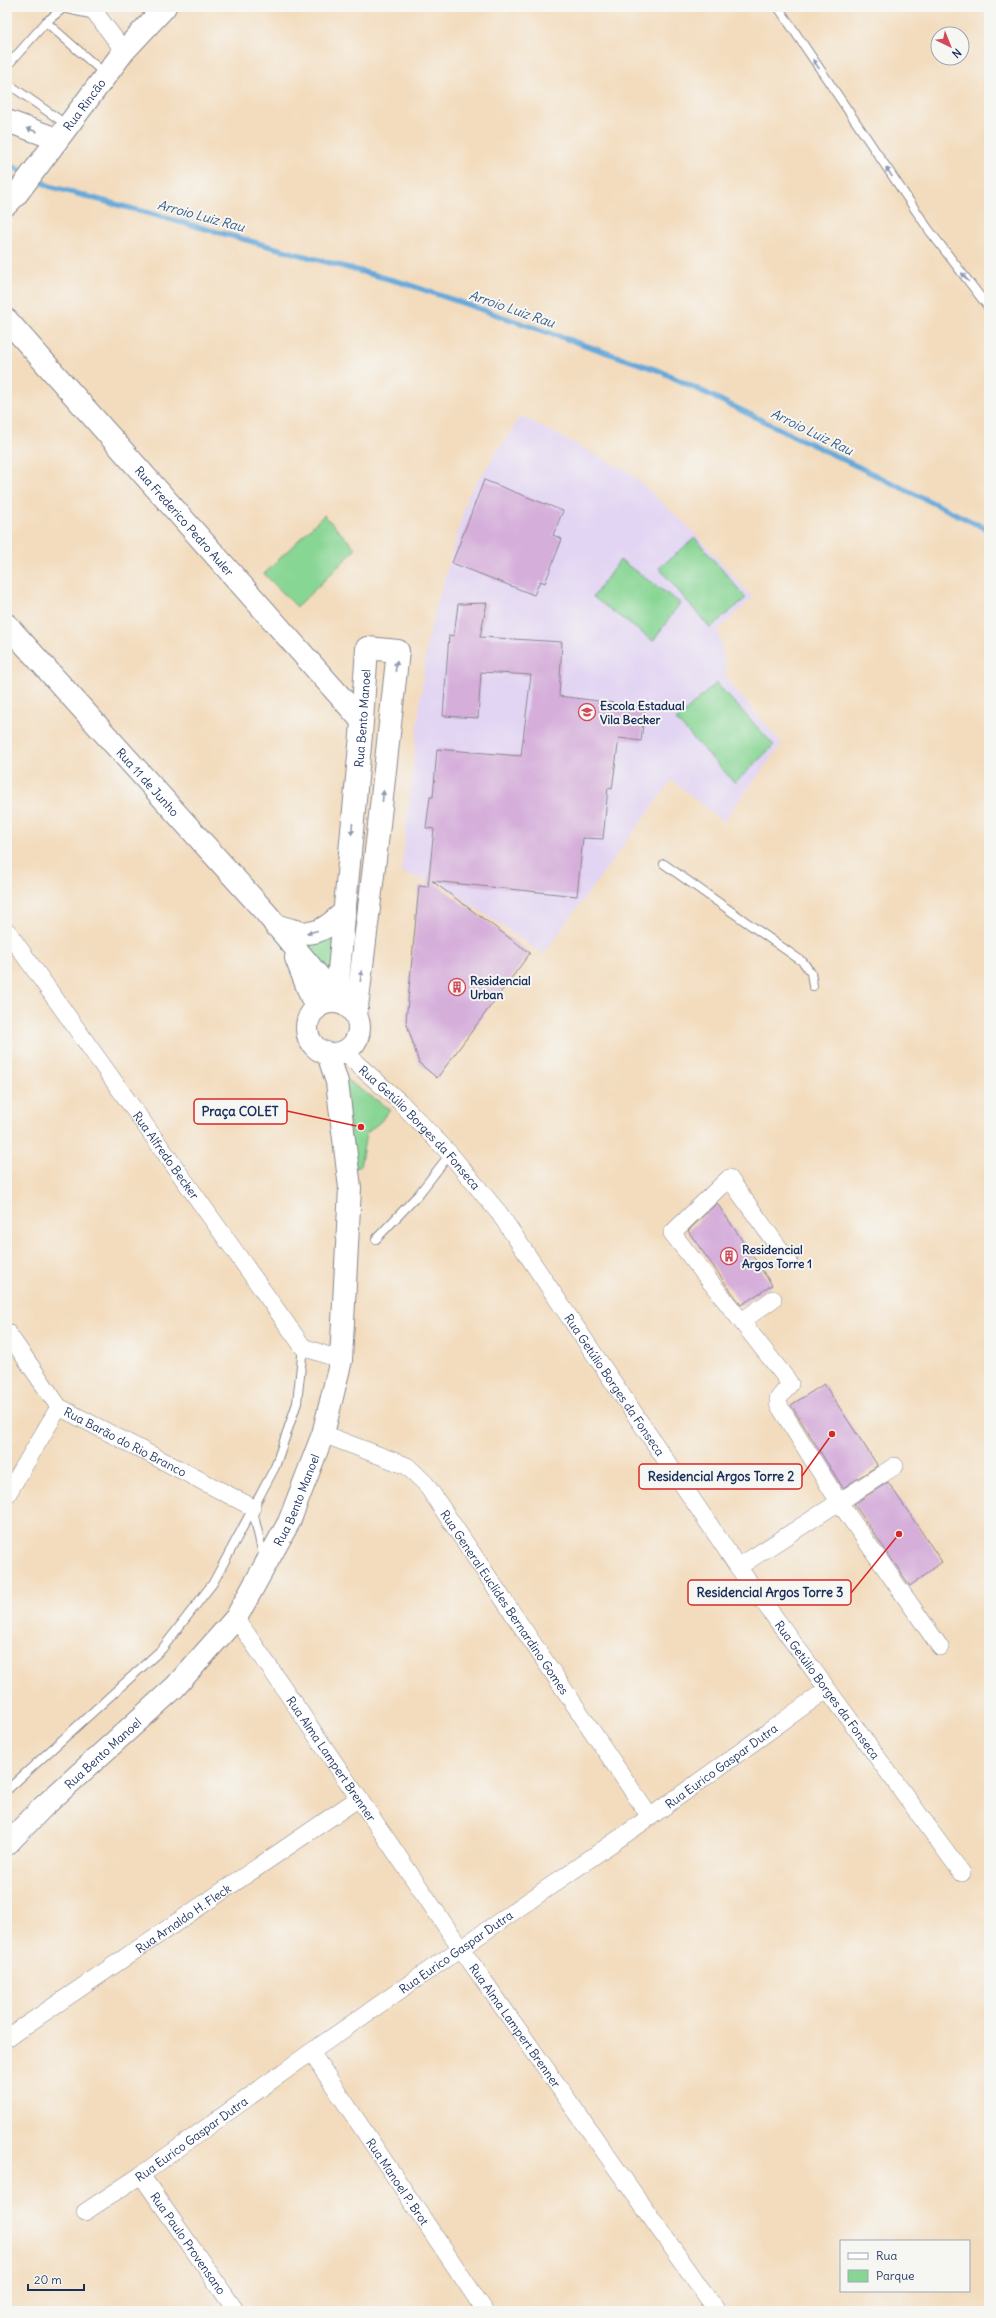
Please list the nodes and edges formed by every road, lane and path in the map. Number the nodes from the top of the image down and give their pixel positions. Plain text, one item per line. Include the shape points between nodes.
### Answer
1 (165, 7) edge
2 (778, 7) edge
3 (59, 8) edge
4 (95, 12) edge
5 (46, 22) junction
6 (124, 51) junction
7 (7, 66) edge
8 (106, 75) junction
9 (7, 83) edge
10 (7, 121) edge
11 (57, 139) junction
12 (13, 195) edge
13 (989, 308) edge
14 (7, 320) edge
15 (7, 625) edge
16 (362, 721) junction
17 (664, 864) dead end
18 (344, 912) junction
19 (7, 931) edge
20 (281, 932) junction
21 (813, 986) dead end
22 (326, 1005) junction
23 (356, 1015) junction
24 (337, 1052) junction
25 (450, 1154) junction
26 (376, 1239) dead end
27 (789, 1262) dead end
28 (773, 1299) dead end
29 (742, 1321) junction
30 (7, 1332) edge
31 (303, 1347) junction
32 (341, 1360) junction
33 (59, 1407) junction
34 (323, 1434) junction
35 (895, 1466) dead end
36 (7, 1495) edge
37 (839, 1502) junction
38 (252, 1507) junction
39 (265, 1565) junction
40 (738, 1566) junction
41 (236, 1618) junction
42 (940, 1647) dead end
43 (826, 1690) junction
44 (7, 1790) edge
45 (359, 1798) junction
46 (650, 1817) junction
47 (7, 1844) edge
48 (962, 1873) dead end
49 (460, 1947) junction
50 (7, 2038) edge
51 (312, 2052) junction
52 (141, 2175) junction
53 (85, 2212) dead end
54 (236, 2311) edge
55 (485, 2311) edge
56 (717, 2311) edge

1 - 6 main road, Rua Rincão
13 -> 2 lane via 929,230
3 - 4 lane
3 - 5 lane
4 - 6 street
5 - 7 lane
5 - 8 lane
6 - 8 main road, Rua Rincão
8 - 11 main road, Rua Rincão
9 - 11 lane
11 -> 10 main road
11 - 12 main road, Rua Rincão
14 - 16 main road, Rua Frederico Pedro Auler
15 - 20 main road, Rua 11 de Junho via 167,801
16 -> 18 main road, Rua Bento Manoel
23 -> 16 main road, Rua Bento Manoel via 398,650 367,648
17 - 21 lane via 803,962 811,973
18 -> 20 main road via 332,924 318,931 305,934
18 - 22 main road, Rua Bento Manoel
19 - 31 street, Rua Alfredo Becker
20 - 22 main road, Rua 11 de Junho via 326,984
22 - 23 main road via 350,1009
22 - 24 main road via 308,1020 309,1038 320,1051
23 - 24 main road via 359,1031 357,1039
24 - 25 street, Rua Getúlio Borges da Fonseca via 356,1063 400,1102
24 - 32 main road, Rua Bento Manoel via 337,1082 350,1188
25 - 26 lane via 418,1195
25 - 40 street, Rua Getúlio Borges da Fonseca via 498,1213
27 - 29 street via 730,1178 672,1233
28 - 29 street
29 - 37 street via 790,1384 778,1399 778,1404
30 - 33 street, Rua Barão do Rio Branco
31 - 32 street
31 - 38 lane via 297,1403 275,1467
32 - 34 main road, Rua Bento Manoel
33 - 36 street
33 - 38 street, Rua Barão do Rio Branco
34 - 39 main road, Rua Bento Manoel via 289,1522
34 - 46 street, Rua General Euclídes Bernardino Gomes via 407,1466 425,1483
35 - 37 street
37 - 40 street
37 - 42 street
38 - 39 lane
38 - 44 lane via 213,1583 162,1648
39 - 41 main road, Rua Bento Manoel
40 - 43 street, Rua Getúlio Borges da Fonseca
41 - 45 street, Rua Alma Lampert Brenner
41 - 47 main road, Rua Bento Manoel via 175,1687
43 - 46 street, Rua Eurico Gaspar Dutra
43 - 48 street, Rua Getúlio Borges da Fonseca
45 - 49 street, Rua Alma Lampert Brenner
45 - 50 street, Rua Arnaldo H. Fleck
46 - 49 street, Rua Eurico Gaspar Dutra
49 - 51 street, Rua Eurico Gaspar Dutra
49 - 56 street, Rua Alma Lampert Brenner
51 - 52 street, Rua Eurico Gaspar Dutra
51 - 55 street, Rua Manoel P. Brot
52 - 53 street, Rua Eurico Gaspar Dutra
52 - 54 street, Rua Paulo Provensano

